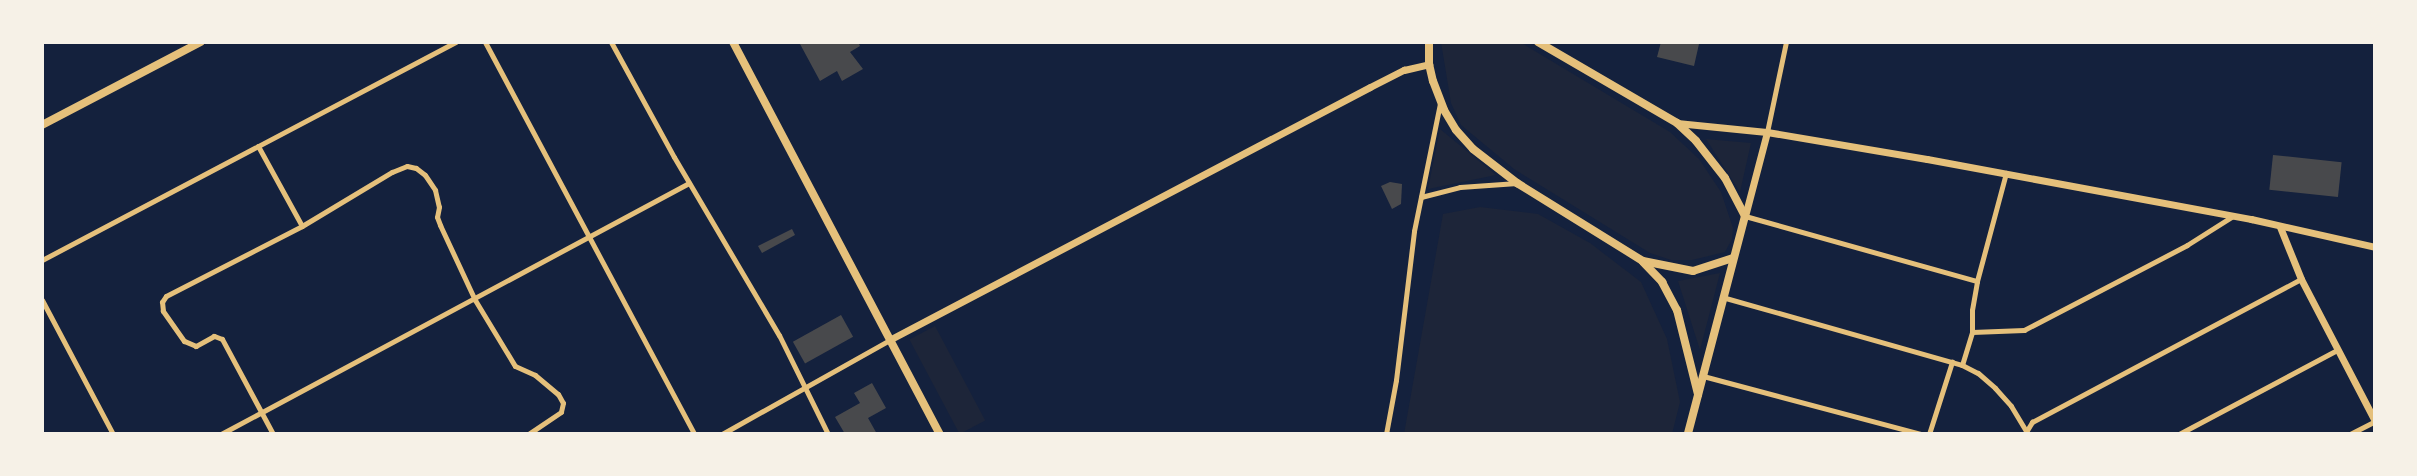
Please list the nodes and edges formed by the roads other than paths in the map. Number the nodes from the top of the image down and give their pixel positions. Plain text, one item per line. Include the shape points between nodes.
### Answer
1 (201, 42) edge
2 (456, 42) edge
3 (485, 42) edge
4 (611, 42) edge
5 (733, 42) edge
6 (1429, 42) edge
7 (1538, 42) edge
8 (1786, 42) edge
9 (1429, 64) junction
10 (1440, 101) junction
11 (1677, 123) junction
12 (42, 125) edge
13 (1767, 132) junction
14 (258, 146) junction
15 (2006, 173) junction
16 (689, 183) junction
17 (1517, 183) junction
18 (1421, 197) junction
19 (1745, 216) junction
20 (2233, 216) junction
21 (302, 226) junction
22 (2280, 227) junction
23 (591, 237) junction
24 (2375, 247) edge
25 (1733, 258) junction
26 (42, 260) edge
27 (1642, 261) junction
28 (2301, 279) junction
29 (1977, 281) junction
30 (1722, 297) junction
31 (42, 300) edge
32 (475, 300) junction
33 (1972, 332) junction
34 (891, 339) junction
35 (2337, 350) junction
36 (1952, 362) junction
37 (1962, 365) junction
38 (1703, 376) junction
39 (804, 387) junction
40 (1698, 395) junction
41 (261, 412) junction
42 (2375, 421) edge
43 (2027, 432) edge
44 (113, 434) edge
45 (221, 434) edge
46 (273, 434) edge
47 (528, 434) edge
48 (694, 434) edge
49 (722, 434) edge
50 (828, 434) edge
51 (940, 434) edge
52 (1386, 434) edge
53 (1688, 434) edge
54 (1921, 434) edge
55 (1929, 434) edge
56 (2179, 434) edge
57 (2350, 434) edge

1 - 12 main road
2 - 14 street
3 - 23 street
4 - 16 street
5 - 34 main road
6 - 9 main road
7 - 11 main road
8 - 13 street
9 - 10 main road
9 - 34 street via 1404,70 1370,87
10 - 17 main road via 1462,139
10 - 18 street
11 - 13 street
11 - 19 main road via 1725,178
13 - 15 street
13 - 19 street
14 - 21 street
14 - 26 street
15 - 20 street
15 - 29 street
16 - 23 street
16 - 39 street via 779,335
17 - 18 street via 1460,188
17 - 27 main road
18 - 52 street
19 - 25 main road
19 - 29 street
20 - 22 street
20 - 33 street via 2187,245 2024,330
21 - 32 street via 392,172 407,166 416,168 435,190 437,217
21 - 41 street via 166,296 162,302 163,311 184,341 196,346 214,336 222,339
22 - 24 street
22 - 28 street
23 - 32 street
23 - 48 street
25 - 27 main road via 1693,271
25 - 30 main road
27 - 40 main road via 1662,282 1677,310
28 - 35 street
28 - 43 street via 2032,422
29 - 33 street
30 - 36 street
30 - 38 main road
31 - 44 street
32 - 41 street
32 - 47 street via 515,366 535,375 563,403 561,412
33 - 37 street
34 - 39 street
34 - 51 main road
35 - 42 street
35 - 56 street
36 - 37 street
36 - 55 street
37 - 43 street via 1995,388 2012,406
38 - 40 main road
38 - 54 street
39 - 49 street
39 - 50 street
40 - 53 main road
41 - 45 street
41 - 46 street
42 - 57 street

